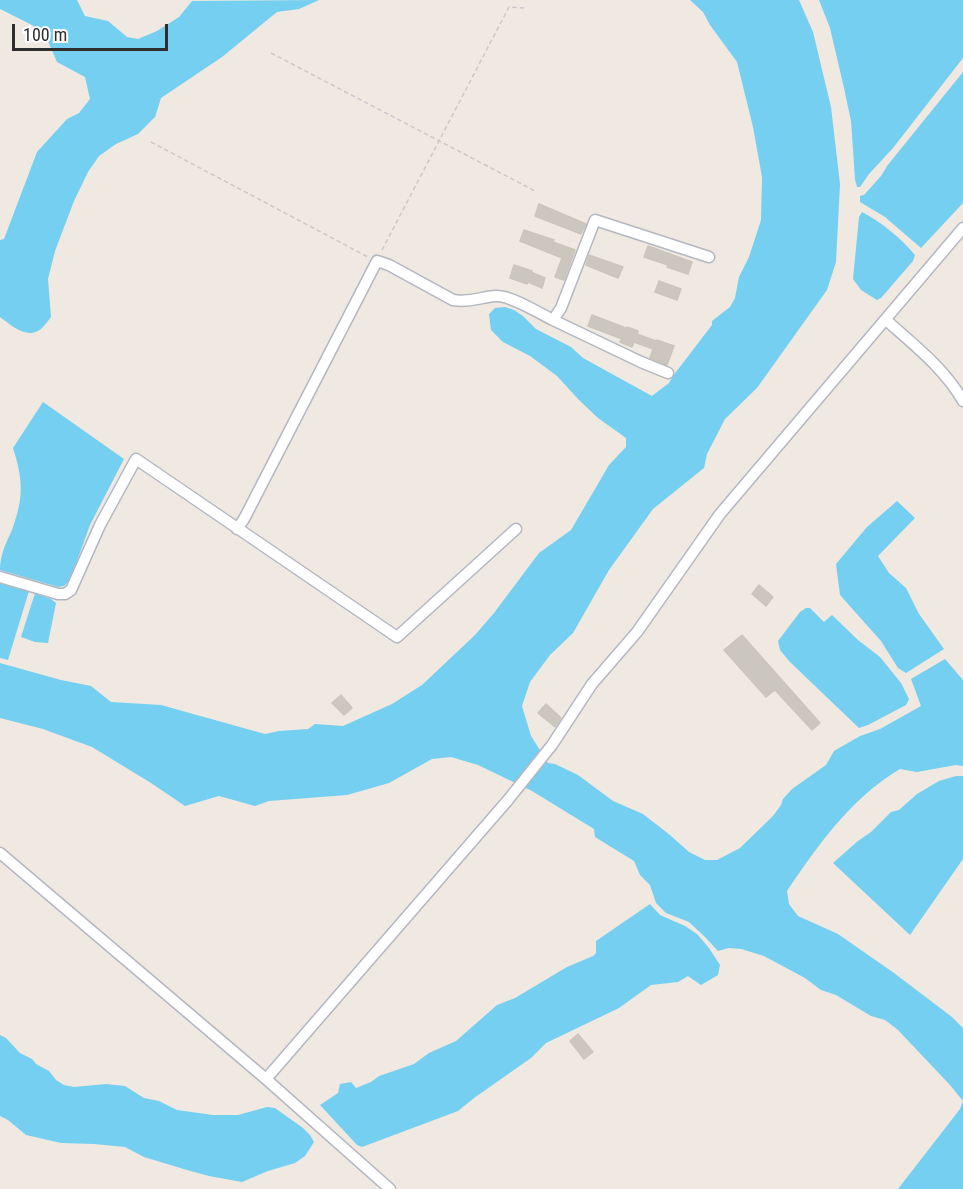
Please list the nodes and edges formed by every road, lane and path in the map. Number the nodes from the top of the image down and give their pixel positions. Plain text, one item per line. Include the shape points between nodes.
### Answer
1 (525, 8) dead end
2 (271, 53) dead end
3 (439, 141) junction
4 (151, 142) dead end
5 (535, 191) dead end
6 (963, 228) edge
7 (709, 257) dead end
8 (377, 261) junction
9 (553, 320) junction
10 (886, 320) junction
11 (668, 373) dead end
12 (963, 401) edge
13 (237, 529) junction
14 (516, 529) dead end
15 (0, 577) edge
16 (0, 854) edge
17 (266, 1079) junction
18 (390, 1189) edge

1 - 3 path via 509,7
2 - 3 path
3 - 5 path
3 - 8 path
4 - 8 path
6 - 10 street
7 - 9 street via 596,220
8 - 9 street via 453,300 465,302 498,296
8 - 13 street
9 - 11 street
10 - 12 street via 941,371
10 - 17 street via 720,514 637,632 592,684 552,745 508,800
13 - 14 street via 397,638
13 - 15 street via 136,459 71,590 58,594
16 - 17 street
17 - 18 street

